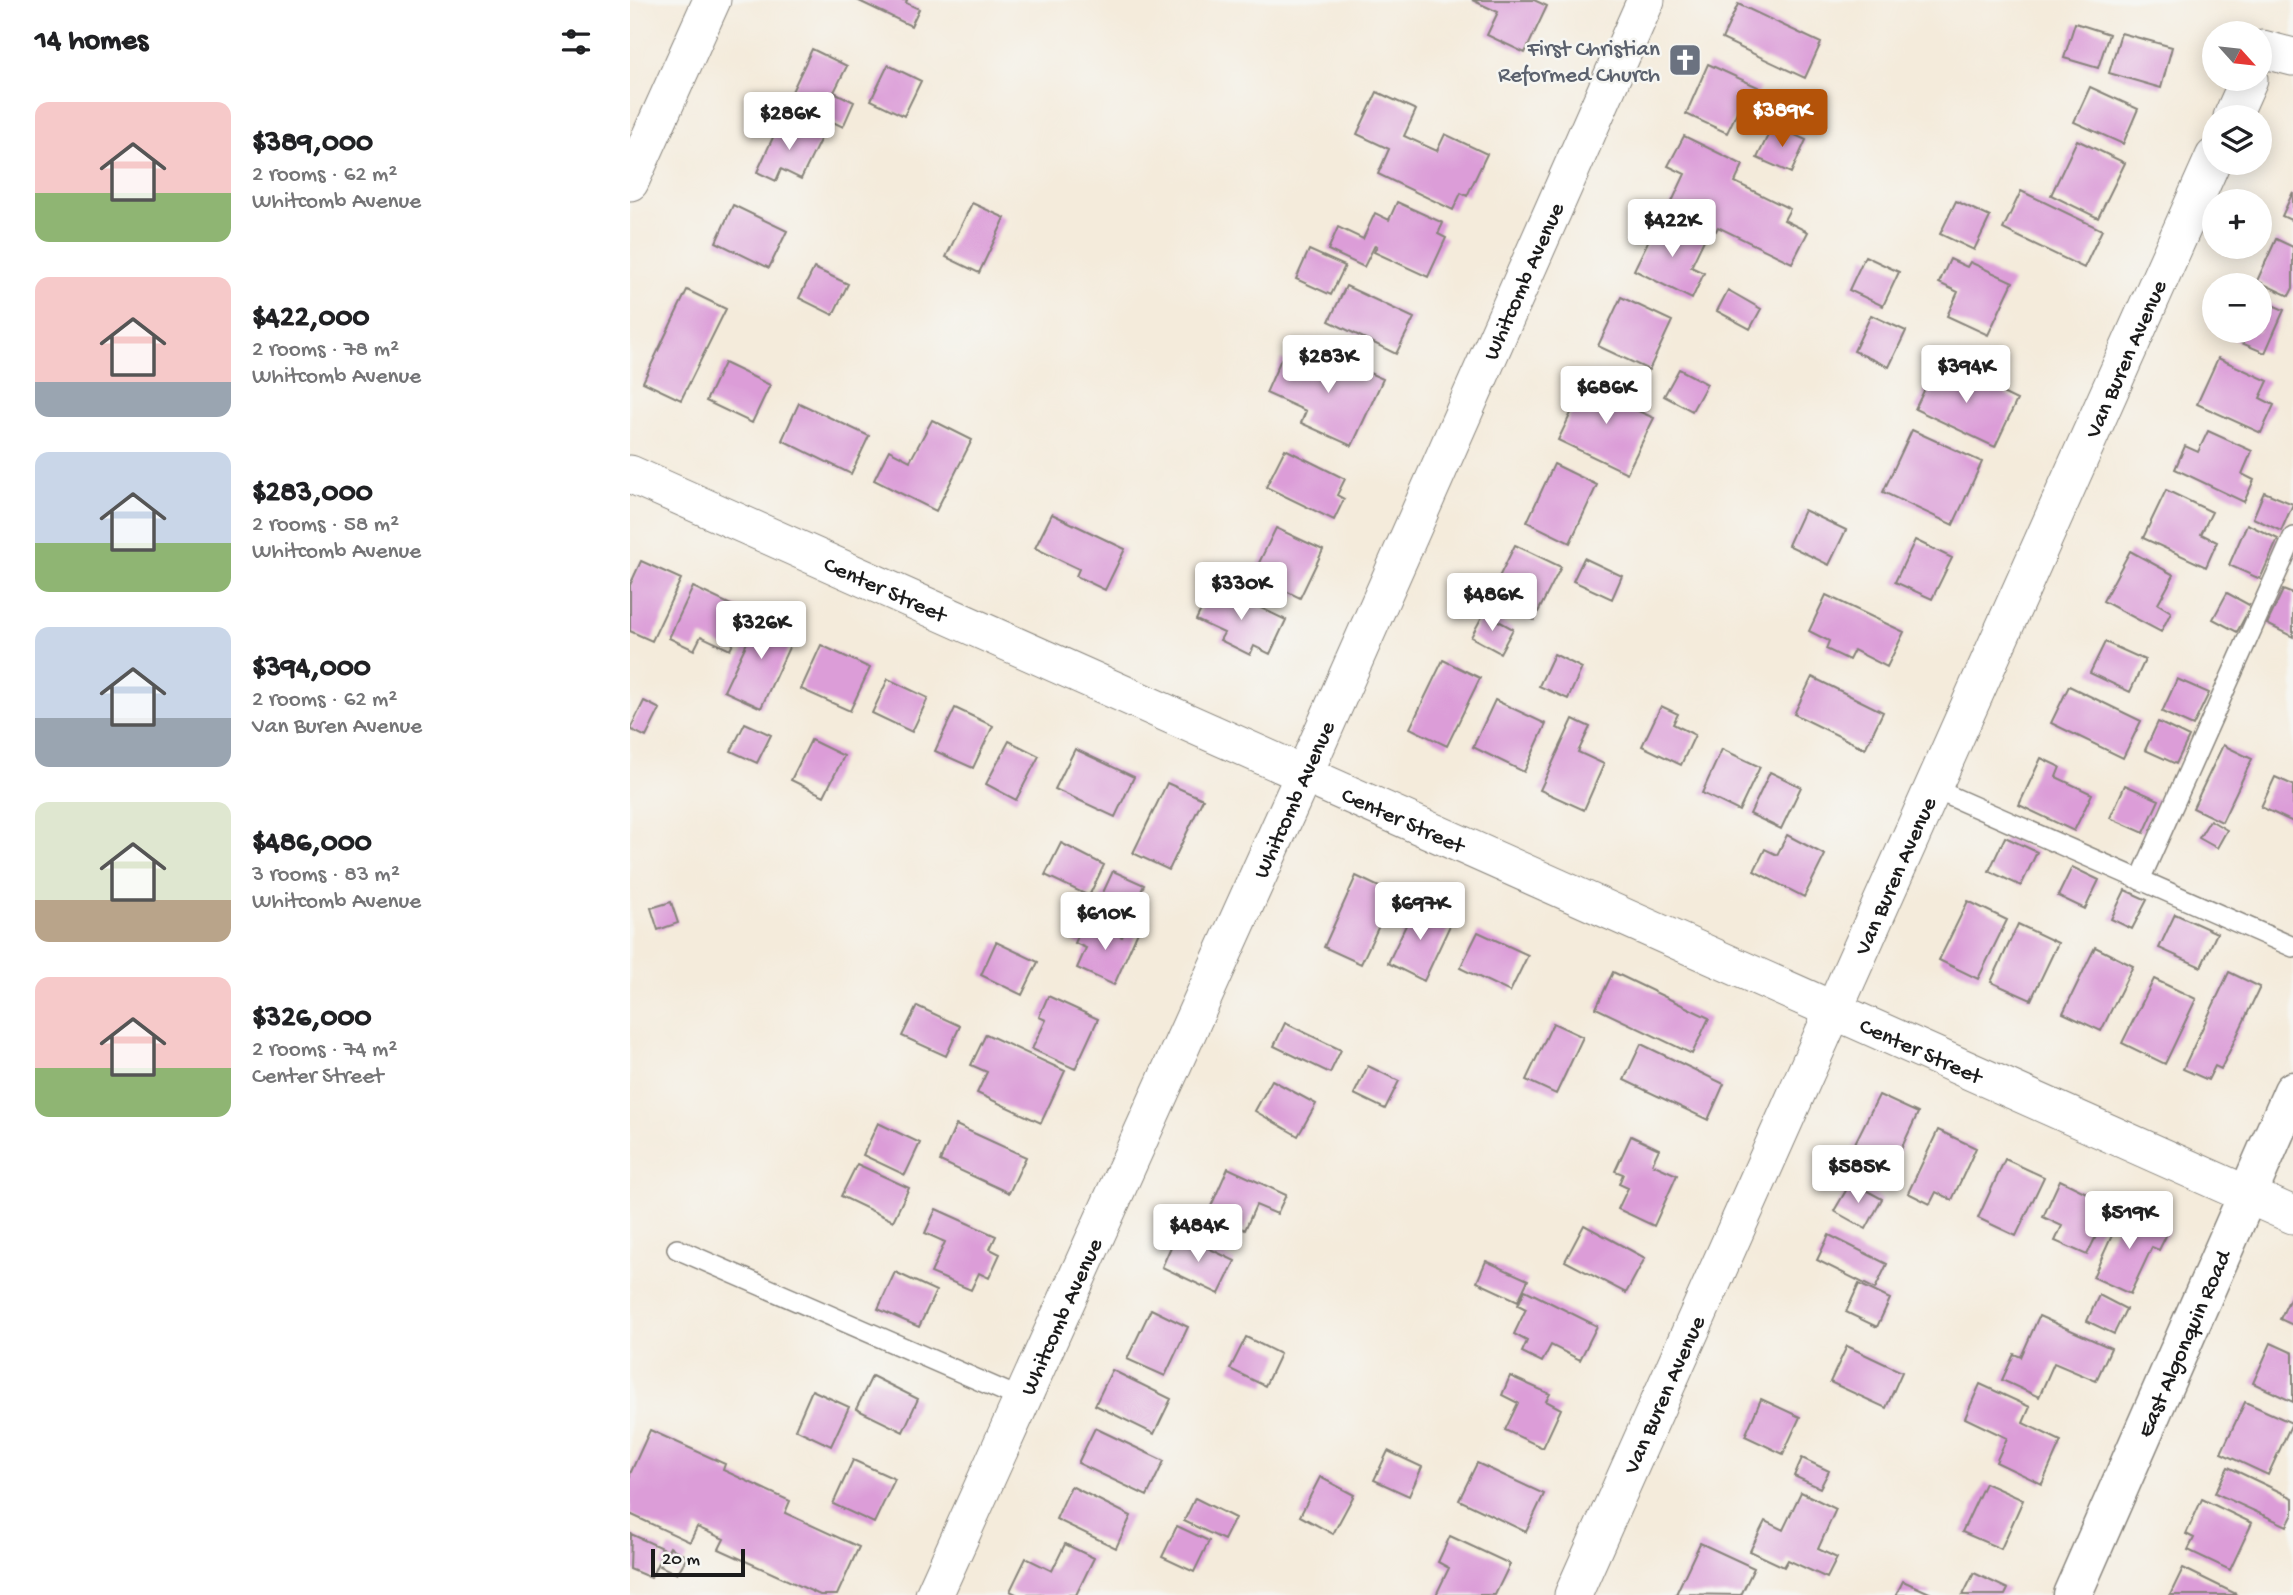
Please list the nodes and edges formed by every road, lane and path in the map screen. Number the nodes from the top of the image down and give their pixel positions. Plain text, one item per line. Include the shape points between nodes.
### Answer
1 (712, 0) edge
2 (1646, 0) edge
3 (2206, 175) edge
4 (630, 182) edge
5 (630, 474) edge
6 (2293, 537) edge
7 (1304, 774) junction
8 (1932, 788) junction
9 (2140, 880) junction
10 (2293, 947) edge
11 (1834, 1010) junction
12 (2293, 1091) edge
13 (2247, 1195) junction
14 (2293, 1215) edge
15 (677, 1249) dead end
16 (1022, 1399) junction
17 (934, 1595) edge
18 (1573, 1595) edge
19 (2072, 1595) edge

1 - 4 street
2 - 7 street, Whitcomb Avenue
3 - 8 street, Van Buren Avenue
5 - 7 street, Center Street
6 - 9 lane
7 - 11 street, Center Street
7 - 16 street, Whitcomb Avenue
8 - 9 lane
8 - 11 street, Van Buren Avenue
9 - 10 lane
11 - 13 street, Center Street
11 - 18 street, Van Buren Avenue
12 - 13 street, East Algonquin Road
13 - 14 street, Center Street
13 - 19 street, East Algonquin Road
15 - 16 lane
16 - 17 street, Whitcomb Avenue

